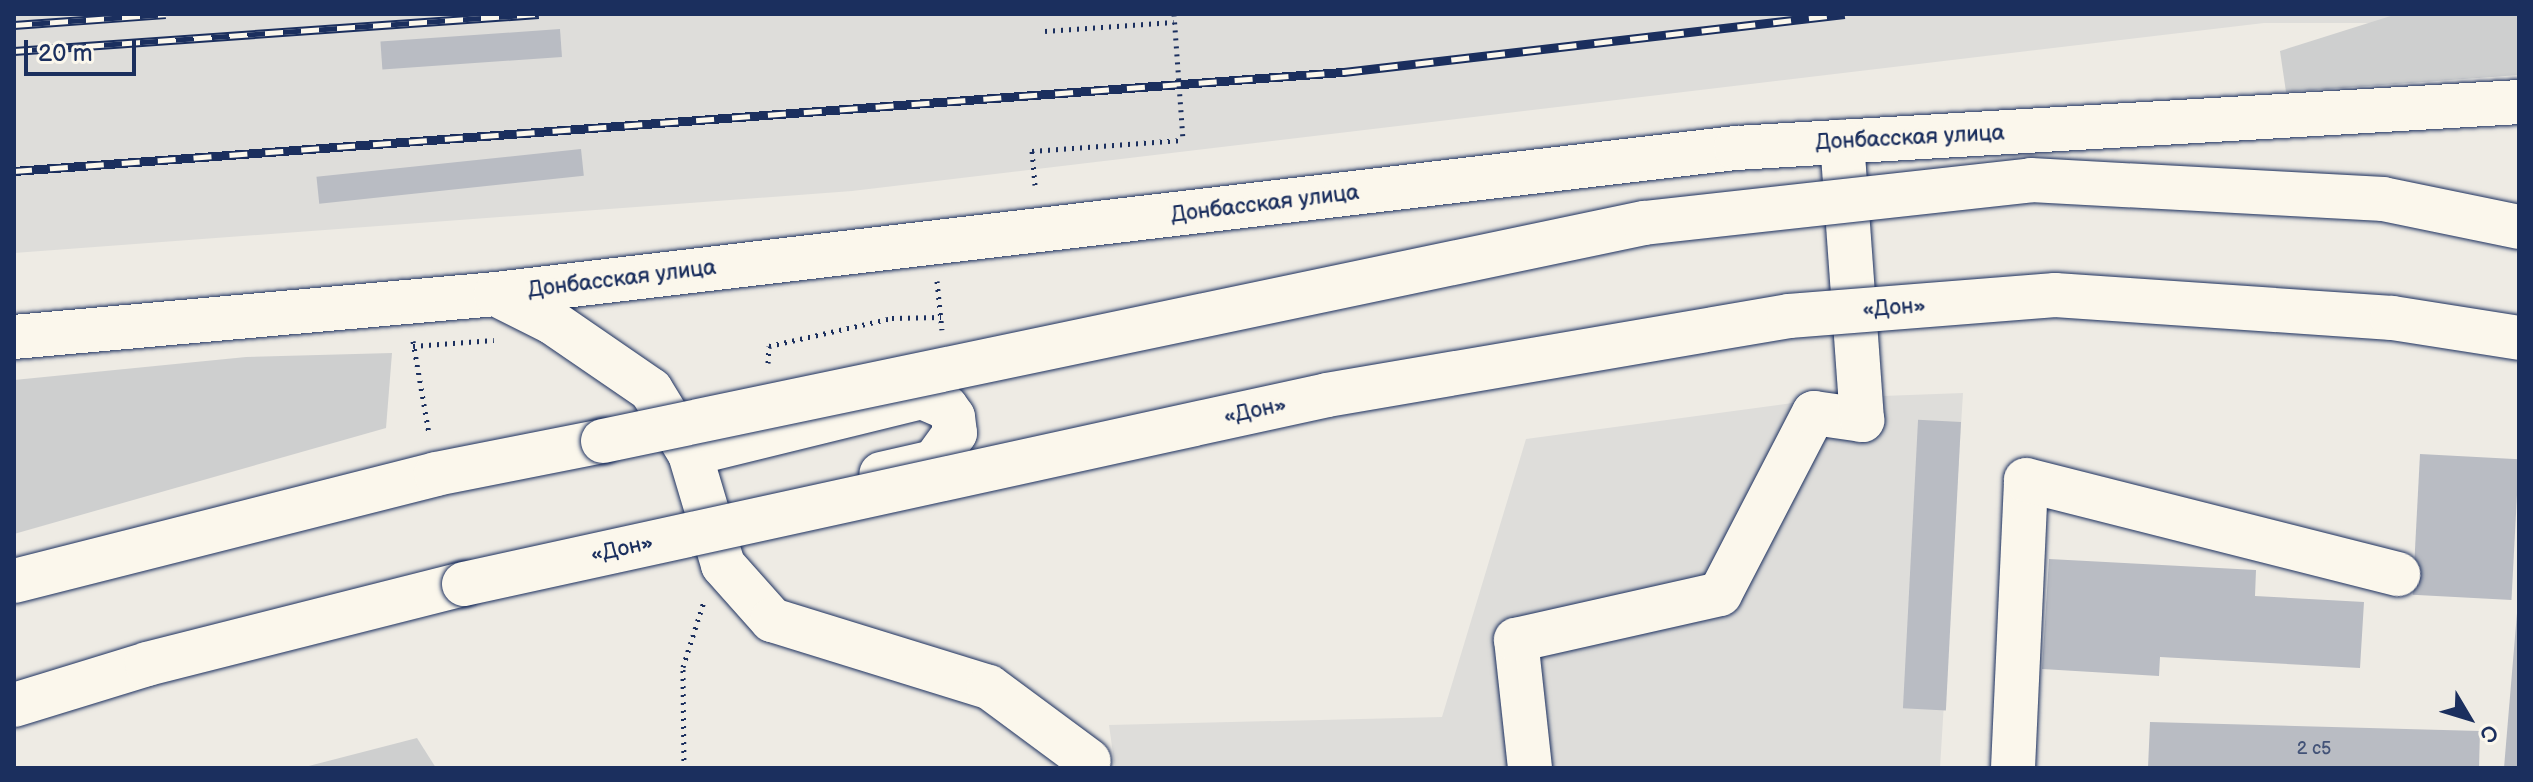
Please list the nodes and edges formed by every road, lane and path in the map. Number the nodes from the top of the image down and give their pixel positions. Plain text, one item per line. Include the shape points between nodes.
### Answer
1 (1174, 14) edge
2 (1174, 22) junction
3 (1045, 31) dead end
4 (2519, 102) edge
5 (1842, 142) junction
6 (1035, 185) dead end
7 (2519, 227) edge
8 (936, 266) dead end
9 (496, 294) junction
10 (411, 332) dead end
11 (14, 337) edge
12 (2519, 338) edge
13 (499, 340) dead end
14 (413, 346) junction
15 (768, 363) dead end
16 (690, 454) junction
17 (436, 474) junction
18 (711, 511) junction
19 (723, 565) junction
20 (2398, 574) dead end
21 (14, 581) edge
22 (14, 705) edge
23 (1089, 761) dead end
24 (684, 768) edge
25 (1530, 768) edge
26 (2013, 768) edge

1 - 2 path, bridge
2 - 3 path
2 - 6 path, bridge via 1183,140 1032,151
4 - 5 main road, Донбасская улица
5 - 9 main road, Донбасская улица via 1736,148
5 - 25 main road via 1862,420 1814,413 1720,594 1516,640
7 - 17 main road, bridge via 2383,199 2031,180 1644,223
8 - 15 path via 941,317 892,318 769,346
9 - 11 main road, Донбасская улица
9 - 16 main road via 552,322 651,390
10 - 14 path
12 - 22 main road, «Дон», bridge via 2392,318 2055,295 1789,316 1327,395 464,584 147,664
13 - 14 path
14 - 17 path
16 - 18 main road
16 - 18 main road via 922,397 953,417 951,445 934,462
17 - 21 main road
18 - 19 main road
19 - 23 main road via 772,620 989,687
19 - 24 path via 695,617 683,667
20 - 26 main road via 2026,480

